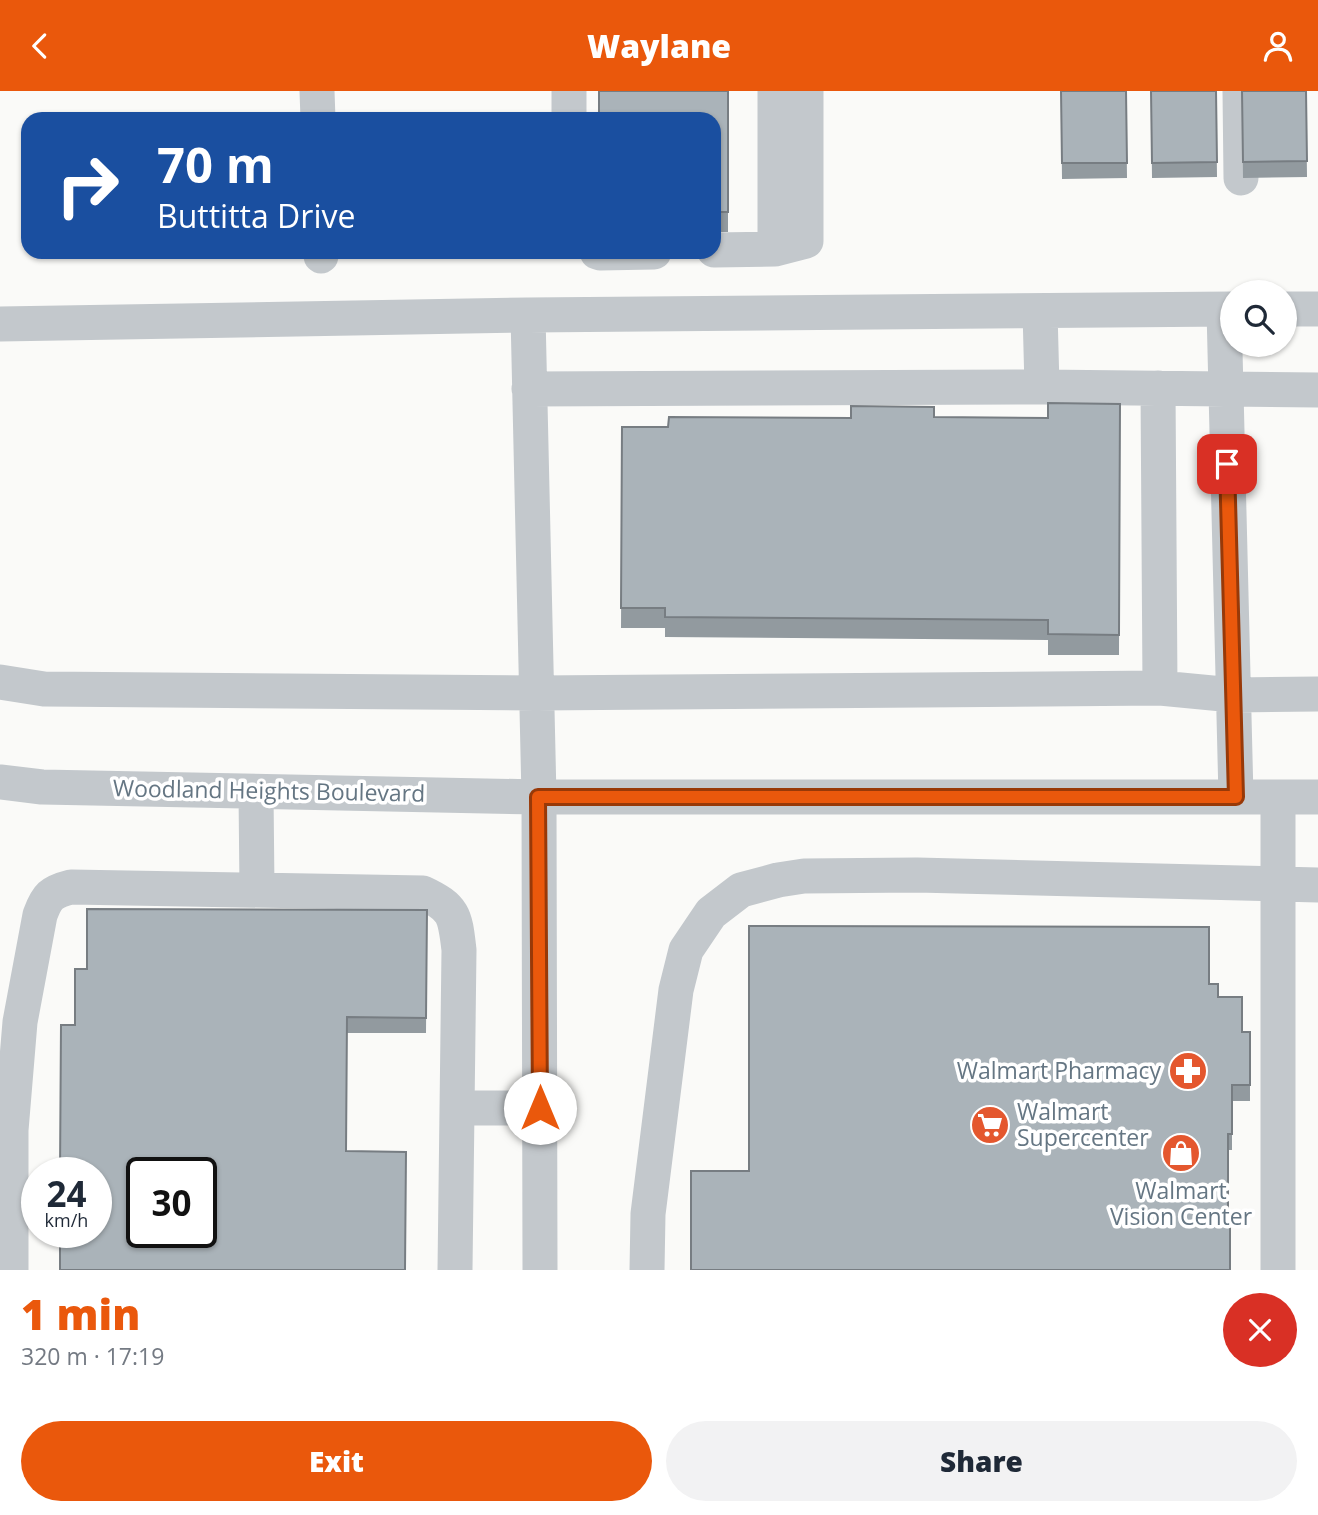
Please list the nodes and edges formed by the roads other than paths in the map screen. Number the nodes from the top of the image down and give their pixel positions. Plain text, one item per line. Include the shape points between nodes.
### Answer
1 (317, 91) edge
2 (569, 91) edge
3 (775, 91) edge
4 (806, 91) edge
5 (1240, 91) edge
6 (318, 112) edge
7 (569, 112) edge
8 (1241, 178) edge
9 (790, 245) junction
10 (721, 250) edge
11 (1220, 309) edge
12 (1297, 309) edge
13 (1318, 309) edge
14 (1040, 311) junction
15 (528, 315) junction
16 (0, 324) edge
17 (1226, 357) edge
18 (1042, 387) junction
19 (1158, 388) junction
20 (530, 389) junction
21 (1225, 389) junction
22 (1318, 390) edge
23 (0, 682) edge
24 (1160, 688) junction
25 (536, 693) junction
26 (1318, 694) edge
27 (1233, 695) junction
28 (0, 782) edge
29 (256, 792) junction
30 (538, 797) junction
31 (1236, 797) junction
32 (1278, 797) junction
33 (1318, 797) edge
34 (1278, 885) junction
35 (1318, 885) edge
36 (257, 890) junction
37 (457, 1108) junction
38 (540, 1108) junction
39 (5, 1146) edge
40 (11, 1270) edge
41 (455, 1270) edge
42 (540, 1270) edge
43 (647, 1270) edge
44 (1278, 1270) edge

1 - 6 street
2 - 7 street
3 - 9 street
4 - 9 street
5 - 8 street
9 - 10 street
11 - 14 street
12 - 13 street
14 - 15 street
14 - 18 street
15 - 16 street
15 - 20 street
17 - 21 street
18 - 19 street
18 - 20 street
19 - 21 street
19 - 24 street
20 - 25 street
21 - 22 street
21 - 27 street
23 - 25 street via 44,689
24 - 25 street
24 - 27 street
25 - 30 street
26 - 27 street
27 - 31 street
28 - 29 street, Woodland Heights Boulevard
29 - 30 street, Woodland Heights Boulevard
29 - 36 street
30 - 31 street, Woodland Heights Boulevard
30 - 38 street
31 - 32 street, Woodland Heights Boulevard
32 - 33 street, Woodland Heights Boulevard
32 - 34 street
34 - 35 street
34 - 43 street via 804,876 741,890 711,913 686,950 676,990 648,1214
34 - 44 street
36 - 37 street via 423,893 442,902 456,925 459,950
36 - 39 street via 71,887 51,894 40,915 20,1021
37 - 38 street
37 - 41 street
38 - 42 street
39 - 40 street

